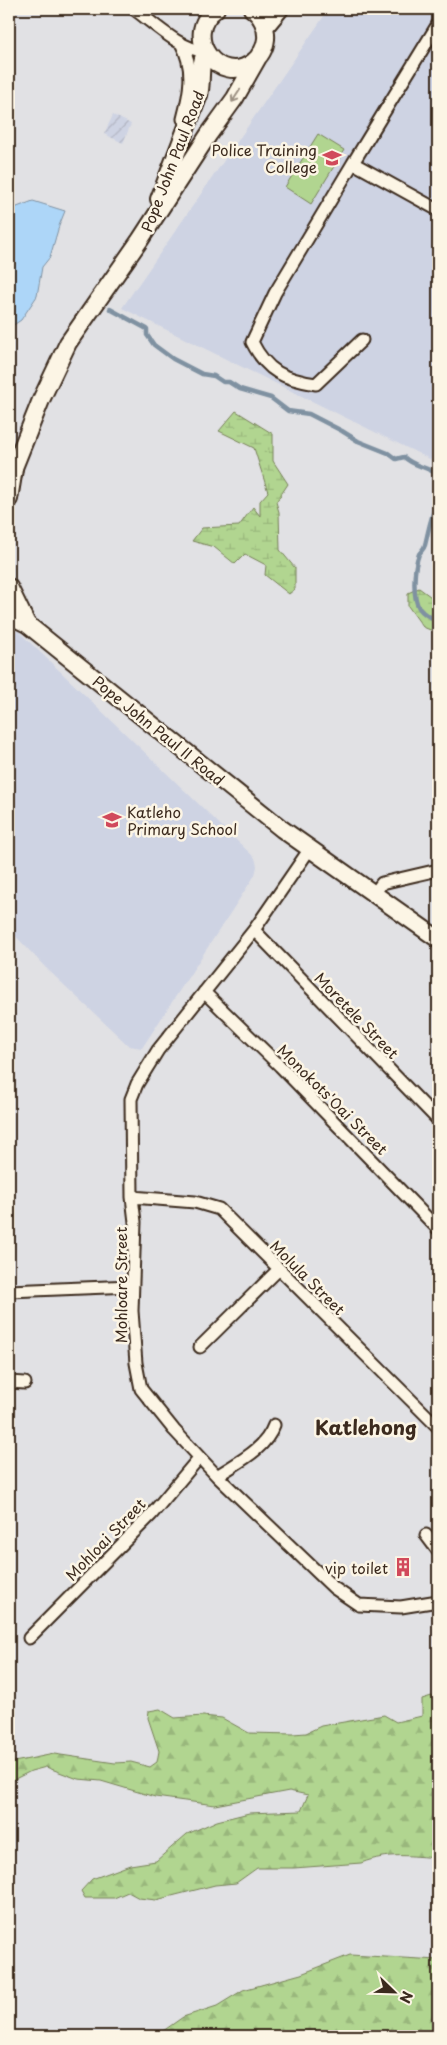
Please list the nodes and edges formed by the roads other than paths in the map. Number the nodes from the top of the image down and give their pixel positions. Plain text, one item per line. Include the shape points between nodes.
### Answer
1 (134, 9) edge
2 (213, 9) edge
3 (252, 9) edge
4 (280, 9) edge
5 (438, 24) edge
6 (265, 27) junction
7 (181, 44) junction
8 (205, 52) junction
9 (260, 54) junction
10 (184, 136) junction
11 (353, 163) junction
12 (438, 210) edge
13 (140, 240) junction
14 (362, 340) dead end
15 (11, 475) edge
16 (9, 499) edge
17 (9, 587) edge
18 (9, 615) edge
19 (27, 624) junction
20 (309, 850) junction
21 (438, 870) edge
22 (374, 894) junction
23 (254, 930) junction
24 (438, 939) edge
25 (204, 992) junction
26 (438, 1120) edge
27 (132, 1197) junction
28 (438, 1229) edge
29 (279, 1269) junction
30 (132, 1286) junction
31 (9, 1291) edge
32 (200, 1347) dead end
33 (9, 1382) edge
34 (25, 1382) dead end
35 (274, 1425) dead end
36 (438, 1427) edge
37 (199, 1458) junction
38 (216, 1476) junction
39 (426, 1535) dead end
40 (438, 1551) edge
41 (438, 1601) edge
42 (29, 1638) dead end

1 - 7 street
2 - 8 main road, Pope John Paul Road via 202,29
3 - 6 main road
4 - 6 main road
5 - 11 street
6 - 9 main road, Pope John Paul Road via 265,44
7 - 8 street
7 - 10 street via 191,71 181,127
8 - 9 main road via 220,66 233,68 245,66
8 - 10 main road, Pope John Paul Road via 202,85
9 -> 13 main road, Pope John Paul Road
10 - 13 main road, Pope John Paul Road
11 - 12 street
11 - 14 street via 275,293 252,342 258,354 276,373 316,384
13 - 15 main road, Pope John Paul Road via 68,343
15 - 16 main road, Pope John Paul Road
17 - 19 main road
18 - 19 main road
19 - 20 main road, Pope John Paul II Road
20 - 22 main road, Pope John Paul II Road
20 - 23 street, Mohloare Street
21 - 22 street via 382,883
22 - 24 main road, Pope John Paul II Road
23 - 25 street, Mohloare Street
23 - 26 street, Moretele Street
25 - 27 street, Mohloare Street via 147,1067 131,1099
25 - 28 street, Monokots'Oai Street
27 - 29 street, Molula Street via 195,1202 219,1209
27 - 30 street, Mohloare Street via 135,1222
29 - 32 street
29 - 36 street, Molula Street
30 - 31 street
30 - 37 street, Mohloare Street via 136,1363 141,1389
33 - 34 street
35 - 38 street via 269,1438 252,1453
37 - 38 street, Mohloare Street
37 - 42 street, Mohloai Street via 151,1515
38 - 41 street, Mohloare Street via 314,1570 358,1605 401,1607
39 - 40 street

